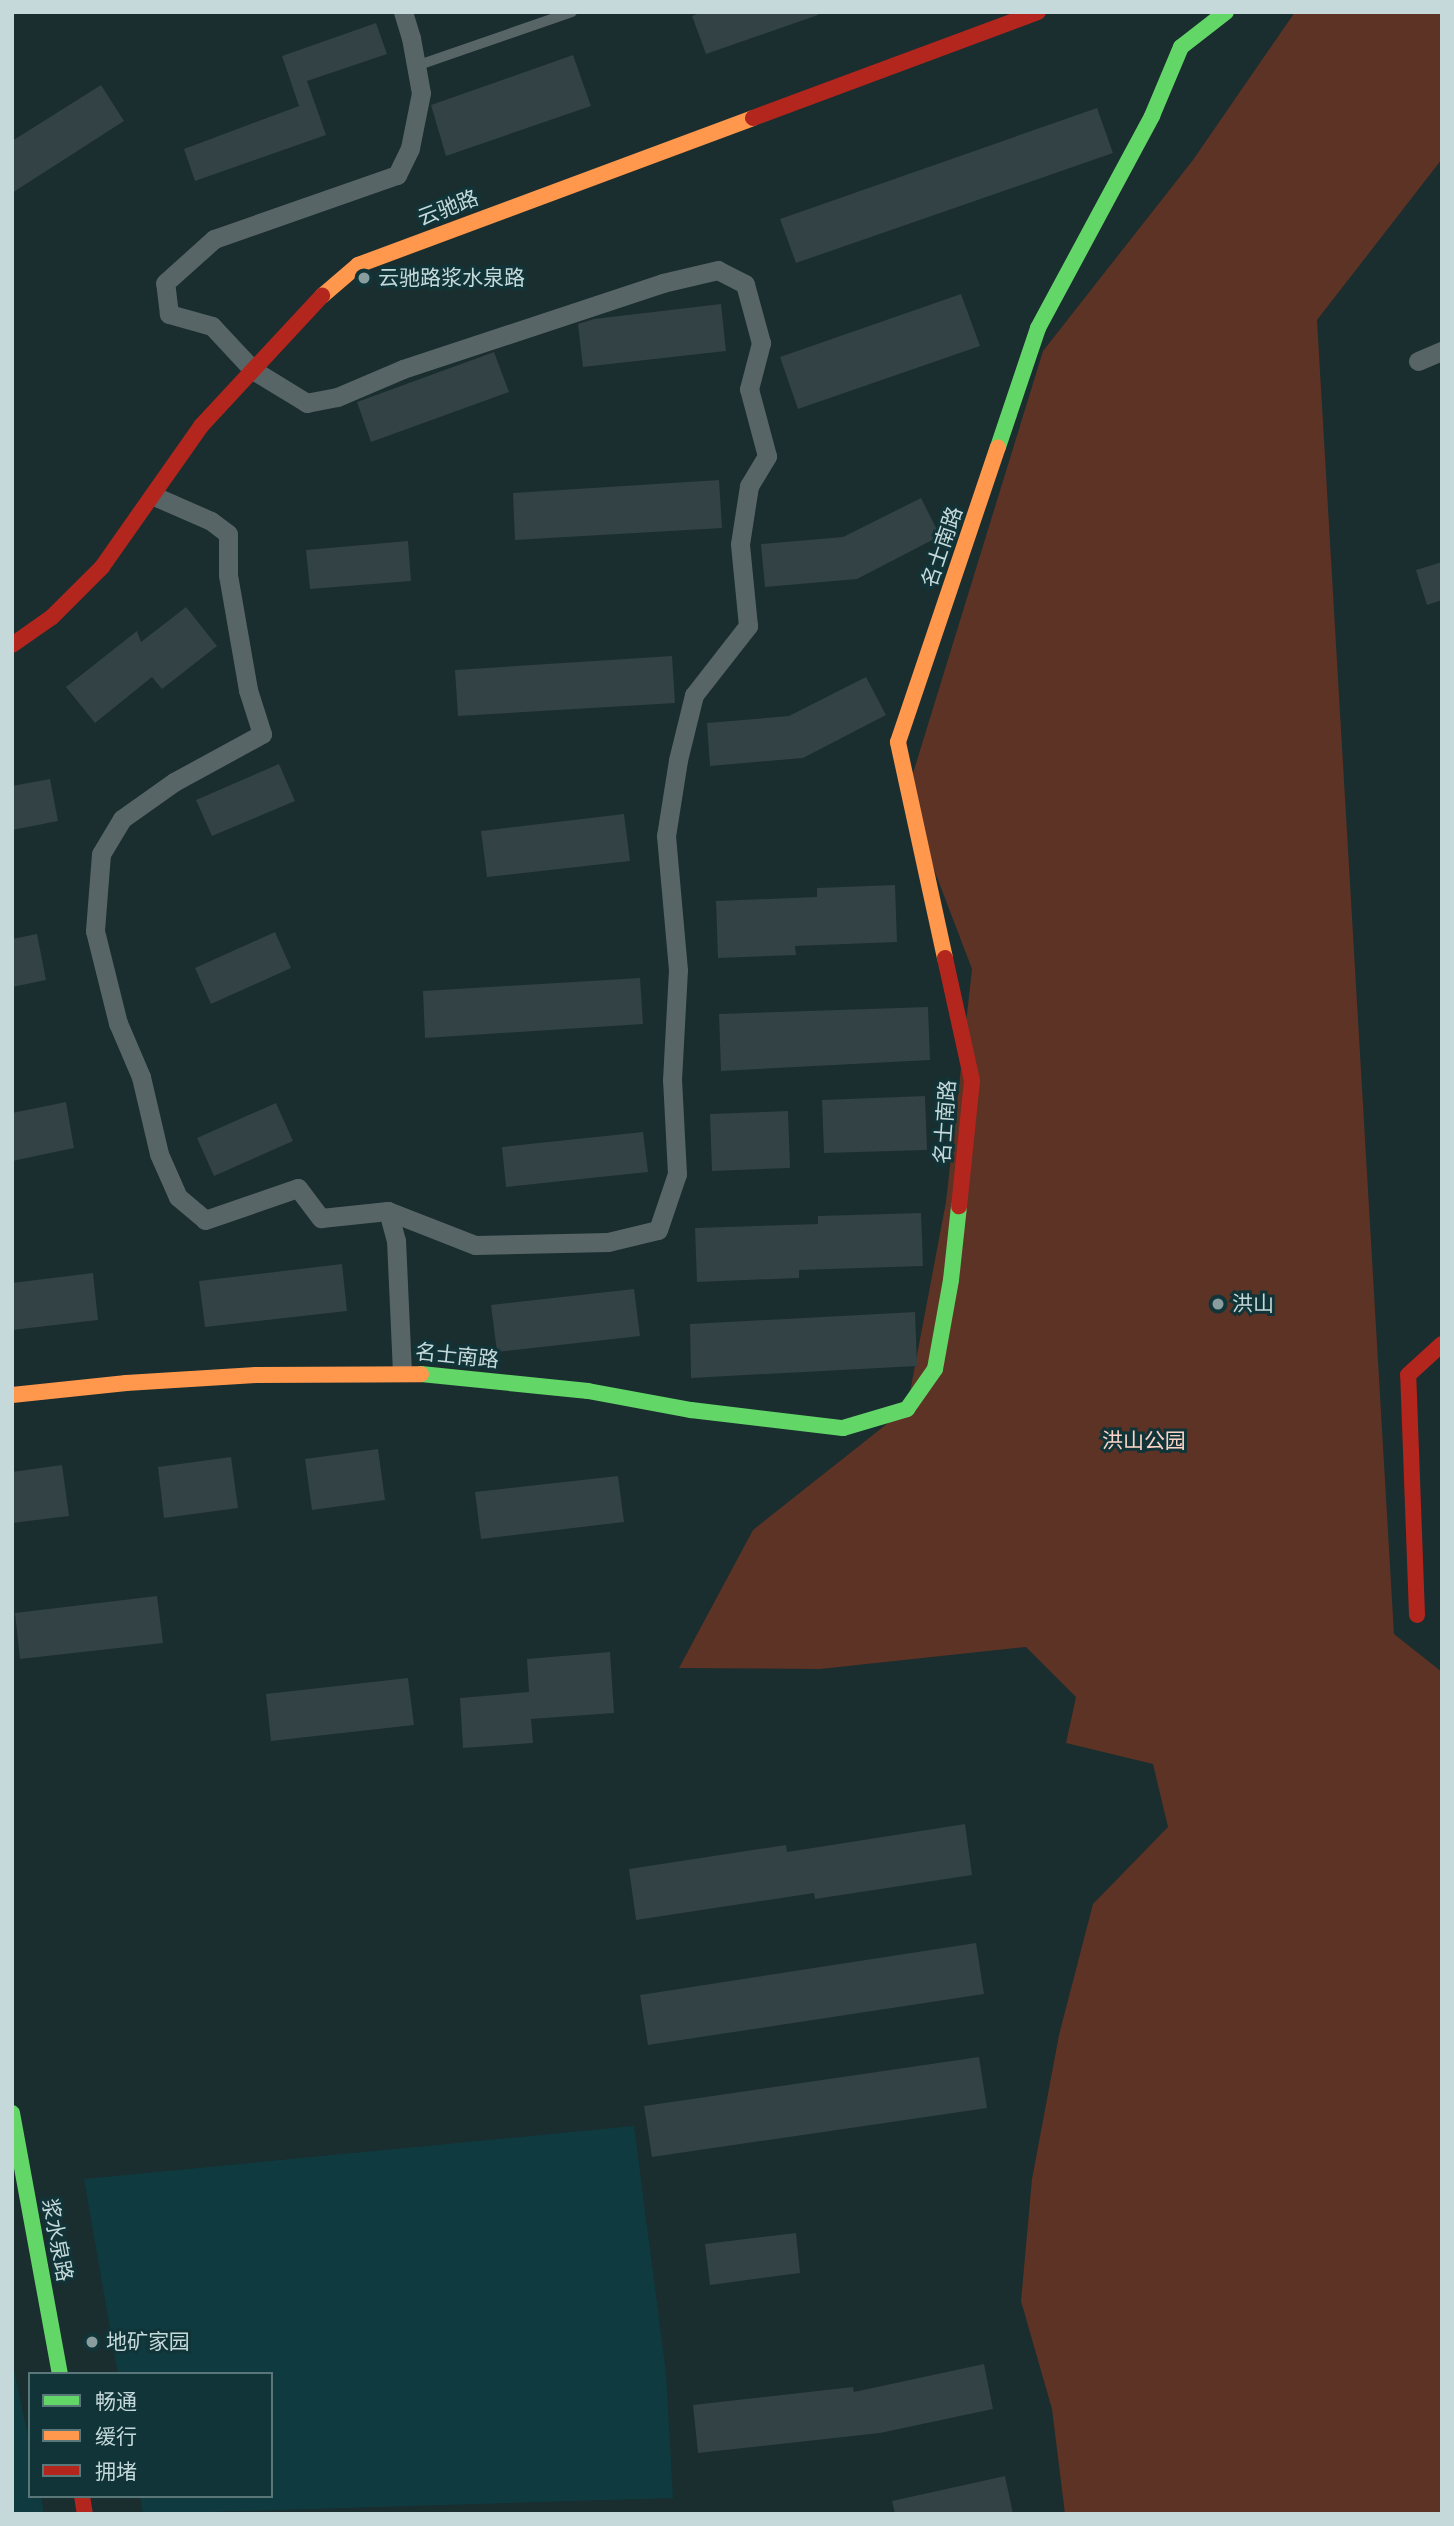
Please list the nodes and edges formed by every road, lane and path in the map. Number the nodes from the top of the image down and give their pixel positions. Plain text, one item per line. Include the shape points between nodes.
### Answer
1 (403, 12) edge
2 (572, 12) edge
3 (1038, 12) edge
4 (1226, 12) edge
5 (416, 66) junction
6 (1442, 352) edge
7 (1418, 361) dead end
8 (253, 369) junction
9 (154, 496) junction
10 (12, 645) edge
11 (388, 1210) junction
12 (1442, 1344) edge
13 (402, 1372) junction
14 (12, 1395) edge
15 (1417, 1615) dead end
16 (12, 2113) edge
17 (60, 2372) edge

1 - 5 street
2 - 5 lane
3 - 8 street, 云驰路 via 358,265 311,306
4 - 13 street, 名士南路 via 1181,47 1153,116 1038,327 898,742 972,1081 951,1280 935,1369 907,1409 843,1428 691,1410 588,1391
5 - 8 street via 421,93 410,148 397,175 214,239 165,283 169,314 212,326
6 - 7 street
8 - 9 street, 云驰路 via 201,426
8 - 11 street via 307,403 337,397 403,369 663,283 718,270 745,284 761,344 749,389 767,456 749,486 740,544 748,626 694,695 666,836 678,970 671,1080 677,1174 658,1230 608,1242 475,1245
9 - 10 street, 云驰路 via 102,567 52,617
9 - 11 street via 211,521 228,534 228,575 248,690 262,734 174,782 122,819 101,854 96,931 118,1023 141,1077 159,1154 178,1197 205,1220 298,1188 321,1218
11 - 13 street via 396,1240
12 - 15 street via 1408,1375
13 - 14 street, 名士南路 via 217,1378
16 - 17 street, 浆水泉路

